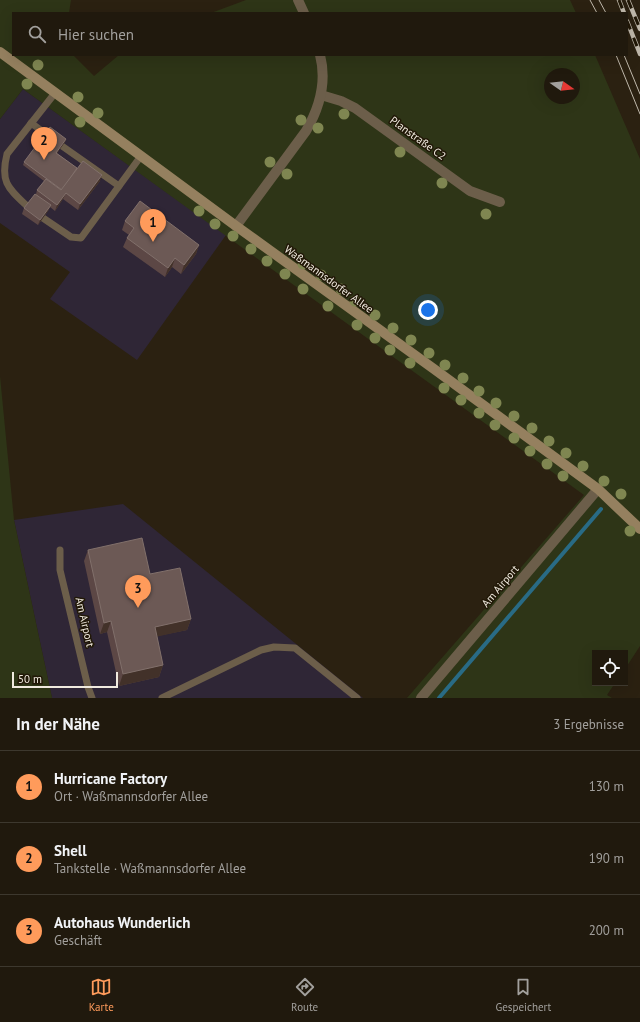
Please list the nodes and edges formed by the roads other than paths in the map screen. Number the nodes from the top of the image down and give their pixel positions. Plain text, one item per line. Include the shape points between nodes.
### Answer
1 (298, 0) edge
2 (304, 12) edge
3 (0, 52) edge
4 (320, 56) edge
5 (55, 93) junction
6 (321, 95) junction
7 (31, 123) junction
8 (46, 134) edge
9 (62, 146) edge
10 (141, 156) junction
11 (119, 186) junction
12 (500, 202) dead end
13 (27, 206) edge
14 (43, 218) edge
15 (236, 226) junction
16 (598, 490) junction
17 (640, 529) edge
18 (60, 550) dead end
19 (92, 698) edge
20 (162, 698) edge
21 (357, 698) edge
22 (421, 698) edge

1 - 2 street
3 - 5 street, Waßmannsdorfer Allee
4 - 6 street via 323,78
5 - 7 lane
5 - 10 street, Waßmannsdorfer Allee
6 - 12 street, Planstraße C2 via 355,108 470,191
6 - 15 street via 306,131
7 - 8 lane
7 - 13 lane via 7,154 2,164 1,176 6,186
9 - 11 lane
10 - 11 lane
10 - 15 street, Waßmannsdorfer Allee
11 - 14 lane via 81,238 71,237
15 - 16 street, Waßmannsdorfer Allee
16 - 17 street, Waßmannsdorfer Allee
16 - 22 street, Am Airport
18 - 19 lane, Am Airport via 60,570
20 - 21 lane via 261,650 274,647 295,648

